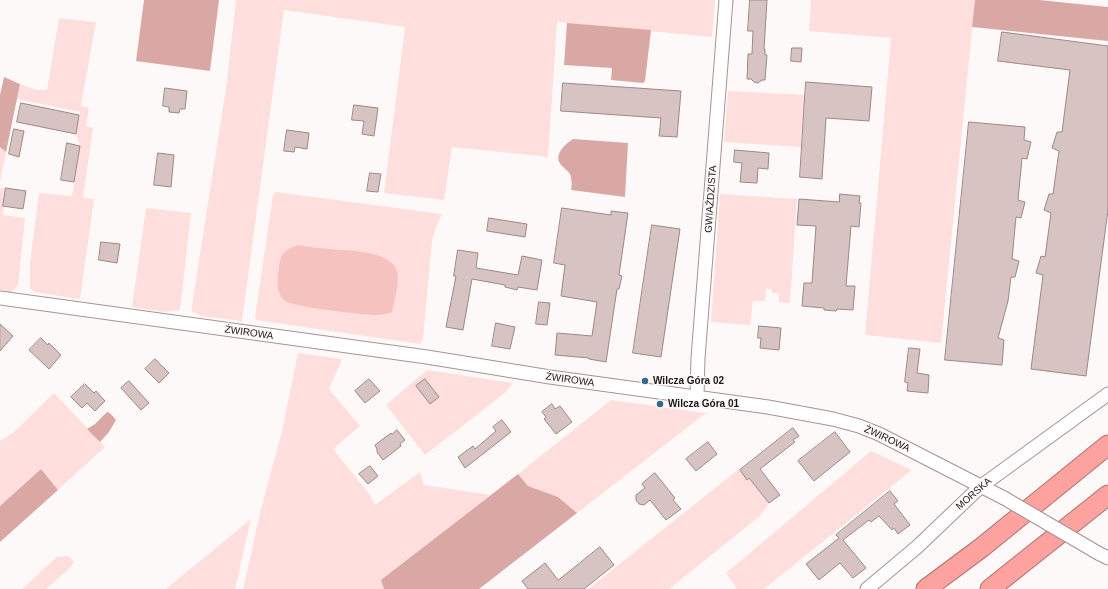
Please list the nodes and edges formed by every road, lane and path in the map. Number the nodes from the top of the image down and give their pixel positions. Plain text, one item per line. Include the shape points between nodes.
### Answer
1 (726, 0) edge
2 (0, 298) edge
3 (1108, 394) edge
4 (697, 398) junction
5 (1108, 445) edge
6 (980, 487) junction
7 (1108, 495) edge
8 (1103, 555) edge
9 (867, 589) edge
10 (926, 589) edge
11 (990, 589) edge

1 - 4 street, GWIAŹDZISTA
2 - 4 street, ŻWIROWA via 420,356
3 - 6 street, MORSKA
4 - 6 street, ŻWIROWA via 775,409 851,424 899,444
5 - 10 highway
6 - 8 street, ŻWIROWA, bridge
6 - 9 street, MORSKA via 917,547
7 - 11 highway

